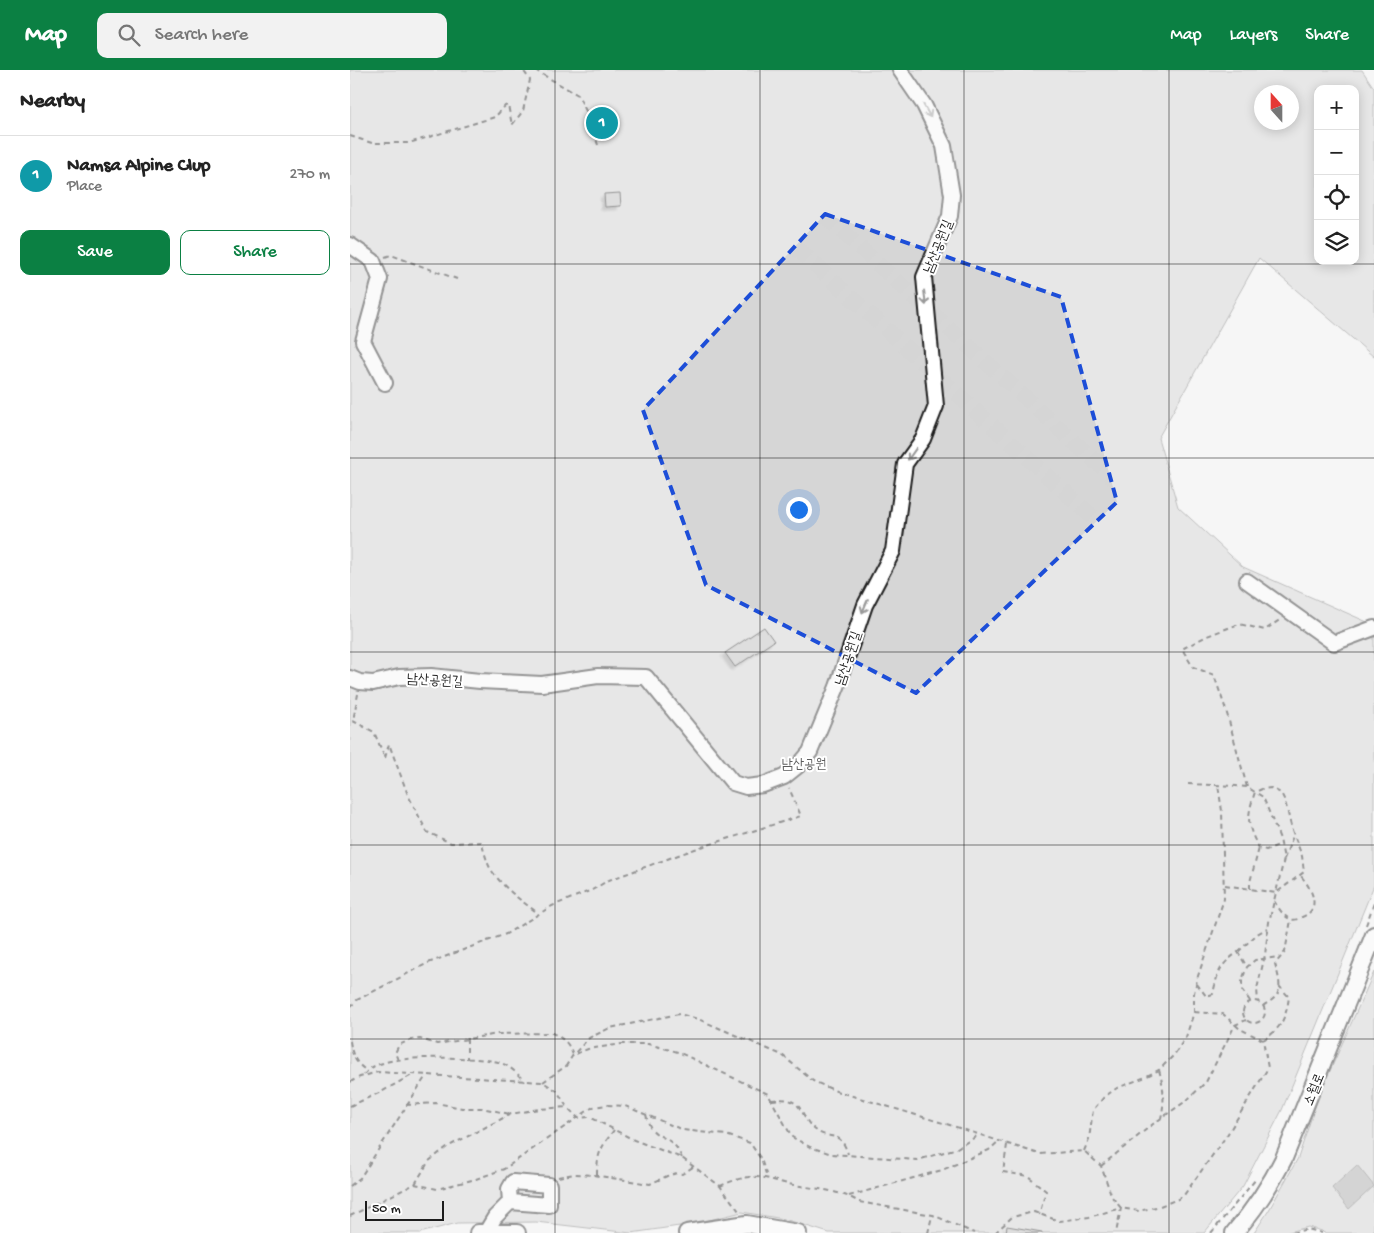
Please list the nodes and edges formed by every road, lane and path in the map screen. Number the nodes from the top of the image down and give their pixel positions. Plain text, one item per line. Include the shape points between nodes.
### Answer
1 (523, 70) edge
2 (535, 70) edge
3 (900, 70) edge
4 (350, 136) edge
5 (598, 145) dead end
6 (350, 246) edge
7 (373, 261) junction
8 (457, 279) dead end
9 (385, 383) dead end
10 (1247, 581) dead end
11 (1290, 613) junction
12 (1374, 628) edge
13 (355, 680) edge
14 (784, 777) junction
15 (1188, 784) dead end
16 (1218, 785) junction
17 (1246, 787) junction
18 (1255, 792) junction
19 (1294, 834) junction
20 (1281, 844) junction
21 (1259, 848) junction
22 (1284, 859) junction
23 (1300, 875) junction
24 (1225, 885) junction
25 (1250, 890) junction
26 (1276, 893) junction
27 (1274, 902) junction
28 (538, 914) junction
29 (1291, 920) junction
30 (1268, 928) junction
31 (1374, 935) edge
32 (1238, 952) junction
33 (1279, 957) junction
34 (1264, 959) junction
35 (1247, 967) junction
36 (1197, 983) junction
37 (1279, 986) junction
38 (1250, 1001) junction
39 (1258, 1002) junction
40 (1262, 1006) junction
41 (350, 1007) edge
42 (1194, 1012) junction
43 (1246, 1020) junction
44 (1235, 1025) junction
45 (467, 1038) junction
46 (1263, 1040) junction
47 (350, 1041) edge
48 (573, 1055) junction
49 (467, 1059) junction
50 (398, 1060) junction
51 (1159, 1070) junction
52 (367, 1071) junction
53 (412, 1075) junction
54 (363, 1076) junction
55 (426, 1076) junction
56 (350, 1082) edge
57 (525, 1082) junction
58 (543, 1082) junction
59 (772, 1100) junction
60 (406, 1105) junction
61 (350, 1106) edge
62 (567, 1107) junction
63 (512, 1114) junction
64 (646, 1114) junction
65 (578, 1118) junction
66 (1161, 1118) junction
67 (614, 1129) junction
68 (978, 1135) junction
69 (998, 1142) junction
70 (1007, 1144) junction
71 (1084, 1151) junction
72 (848, 1155) junction
73 (682, 1158) junction
74 (694, 1166) junction
75 (1101, 1166) junction
76 (597, 1175) junction
77 (767, 1177) junction
78 (415, 1184) junction
79 (549, 1185) junction
80 (350, 1186) edge
81 (720, 1186) junction
82 (849, 1196) junction
83 (510, 1202) junction
84 (1122, 1208) junction
85 (933, 1215) junction
86 (1039, 1215) junction
87 (350, 1216) edge
88 (747, 1224) junction
89 (482, 1232) edge
90 (516, 1233) edge
91 (687, 1233) edge
92 (798, 1233) edge
93 (928, 1233) edge
94 (974, 1233) edge
95 (995, 1233) edge
96 (1116, 1233) edge
97 (1234, 1233) edge
98 (1292, 1233) edge
99 (1322, 1233) edge

1 - 4 path via 530,80 523,111 512,125 508,105 495,117 409,143 372,143
2 - 5 path via 578,95
3 -> 14 street, 남산공원길 via 924,105 944,146 952,195 950,216 924,277 936,406 923,439 905,464 892,551 865,605 837,687 810,752
6 - 7 street
7 - 8 path via 391,255
7 - 9 street via 380,279 363,341
10 - 11 street
11 - 12 street via 1334,643
11 - 17 path via 1265,630 1239,624 1182,650 1193,667 1214,675
13 - 14 street, 남산공원길 via 373,683 411,676 542,684 598,676 646,676 734,784 763,786
13 - 28 path via 353,721 374,732 385,758 389,744 408,795 427,832 450,843 481,842 490,867 502,884
14 - 28 path via 801,816 652,864 565,899
15 - 16 path
16 - 17 path
16 - 24 path
17 - 18 path
18 - 19 path via 1271,788 1282,793
18 - 20 path via 1263,797
18 - 21 path via 1248,813 1250,828
19 - 22 path
19 - 23 path via 1302,856 1304,872
20 - 21 path via 1266,850
20 - 22 path
21 - 25 path
22 - 26 path
23 - 26 path
23 - 29 path via 1309,884 1313,907 1307,915
24 - 25 path
24 - 36 path via 1224,899
25 - 26 path
26 - 27 path
27 - 29 path
27 - 30 path
28 - 41 path via 506,934 428,963 357,1000
29 - 33 path via 1285,952
30 - 32 path
30 - 34 path
31 - 97 main road, 소월로 via 1284,1158 1271,1184
32 - 35 path
32 - 36 path via 1219,970 1213,994 1206,996
33 - 34 path
33 - 37 path via 1275,964
34 - 35 path via 1255,960
34 - 39 path via 1256,989
35 - 38 path via 1242,990
36 - 42 path
37 - 40 path via 1274,999
37 - 46 path via 1289,997 1288,1008 1276,1032
38 - 39 path
38 - 43 path via 1243,1009
39 - 40 path
40 - 43 path via 1264,1013 1260,1020
42 - 44 path via 1223,1014
42 - 51 path via 1186,1037 1174,1056
43 - 44 path
44 - 46 path
44 - 66 path via 1206,1082
45 - 48 path via 552,1033 568,1043
45 - 49 path
45 - 50 path via 437,1044 410,1040 399,1045 395,1053
46 - 84 path via 1268,1068 1227,1135 1184,1195 1139,1211
47 - 52 path via 352,1055
48 - 58 path via 566,1066
48 - 59 path via 588,1049 622,1044 648,1044 678,1052 725,1073 768,1094
48 - 68 path via 589,1038 610,1028 678,1014 698,1019 782,1055 813,1081 836,1091
49 - 50 path
49 - 57 path via 501,1063 514,1070
50 - 52 path via 384,1062
51 - 66 path via 1164,1094
51 - 71 path via 1104,1097 1093,1110
52 - 54 path
53 - 54 path via 378,1072
53 - 55 path
53 - 61 path
54 - 56 path
55 - 57 path
55 - 60 path
57 - 58 path
58 - 62 path via 557,1091
59 - 72 path via 792,1137 824,1152
59 - 72 path via 794,1102 815,1130 844,1142
60 - 63 path via 436,1104
60 - 80 path via 360,1178
62 - 63 path
62 - 65 path
63 - 78 path via 447,1147 429,1161
64 - 65 path via 625,1106 593,1106
64 - 73 path via 651,1130 670,1142
64 - 77 path via 683,1130 726,1134 750,1143 761,1159
65 - 67 path via 590,1117
65 - 78 path via 504,1169 437,1189
66 - 75 path
67 - 73 path
67 - 76 path via 601,1148
68 - 69 path
68 - 72 path via 957,1148 918,1160
69 - 70 path
69 - 82 path via 989,1150 942,1170
70 - 71 path via 1039,1154
70 - 86 path via 1003,1172 1028,1176 1046,1191
71 - 75 path
73 - 74 path
74 - 76 path via 682,1174 667,1176 650,1184
74 - 81 path
75 - 84 path via 1112,1197
76 - 79 path via 564,1176 554,1179
77 - 81 path via 749,1177
77 - 82 path
78 - 87 path
79 - 83 street via 512,1182
79 - 83 street via 549,1204
81 - 88 path
82 - 85 path via 859,1202
83 - 89 street
84 - 86 path via 1059,1221
84 - 96 path
85 - 93 path
85 - 94 path
86 - 95 path via 1034,1212 1012,1217
88 - 91 main road
88 - 92 main road
89 - 90 main road
98 - 99 path via 1308,1229

